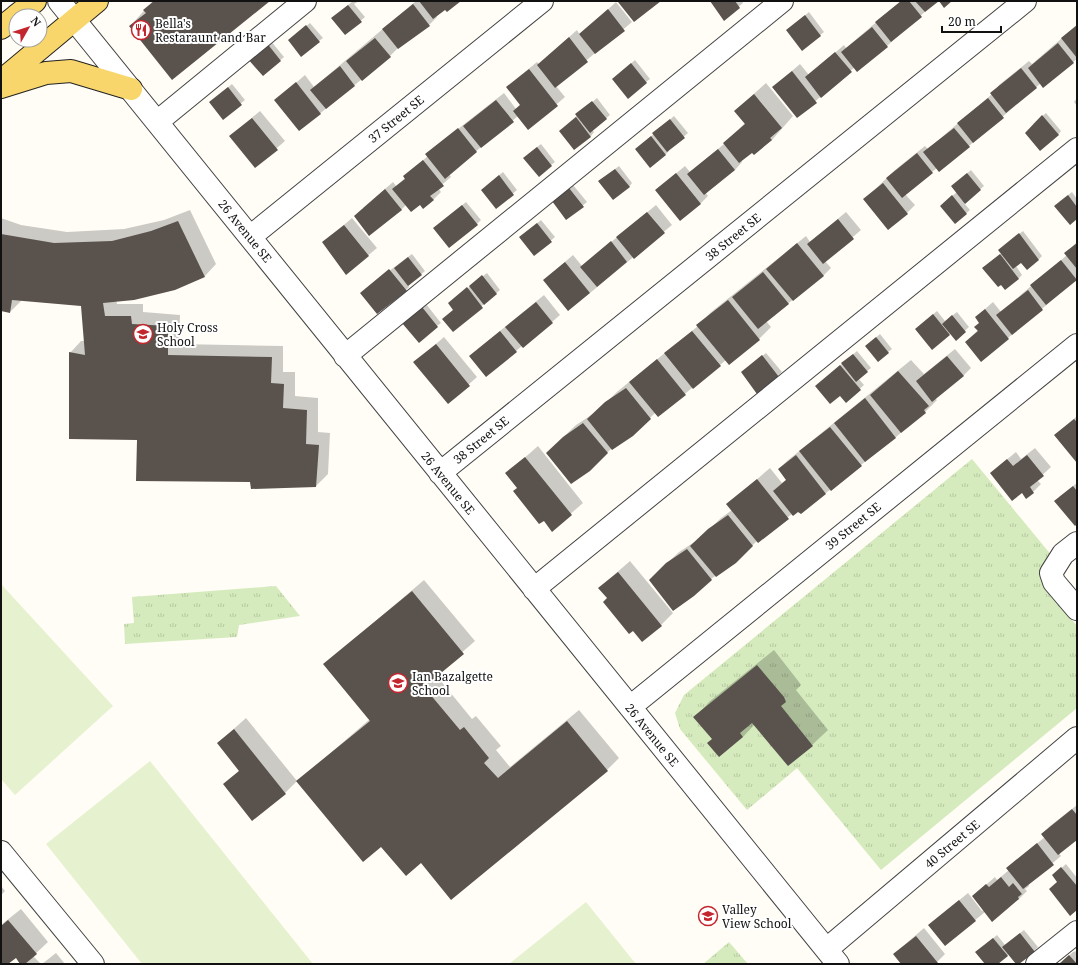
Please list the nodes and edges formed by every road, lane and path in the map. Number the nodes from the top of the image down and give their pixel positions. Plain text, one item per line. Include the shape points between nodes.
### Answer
1 (35, 1) edge
2 (59, 1) edge
3 (97, 1) edge
4 (305, 1) edge
5 (542, 1) edge
6 (782, 1) edge
7 (1026, 1) edge
8 (26, 8) edge
9 (75, 20) junction
10 (1, 81) edge
11 (1, 87) edge
12 (131, 89) junction
13 (157, 122) junction
14 (1077, 149) edge
15 (250, 237) junction
16 (1077, 345) edge
17 (346, 356) junction
18 (440, 473) junction
19 (1077, 543) edge
20 (534, 589) junction
21 (1077, 609) edge
22 (630, 707) junction
23 (1077, 738) edge
24 (1, 852) edge
25 (1077, 932) edge
26 (832, 957) edge
27 (93, 964) edge
28 (1037, 964) edge

1 - 8 main road
2 - 9 street, 26 Avenue SE
3 - 9 main road
4 - 13 street
5 - 15 street, 37 Street SE
6 - 17 street
7 - 18 street, 38 Street SE
9 - 10 main road
9 - 12 street, 26 Avenue SE
11 - 12 main road via 46,72 71,71
12 - 13 street, 26 Avenue SE
13 - 15 street, 26 Avenue SE
14 - 20 street
15 - 17 street, 26 Avenue SE
16 - 22 street, 39 Street SE
17 - 18 street, 26 Avenue SE
18 - 20 street, 26 Avenue SE
19 - 21 street via 1064,554 1051,573 1054,582
20 - 22 street, 26 Avenue SE
22 - 26 street, 26 Avenue SE
23 - 26 street, 40 Street SE
24 - 27 street
25 - 28 street

